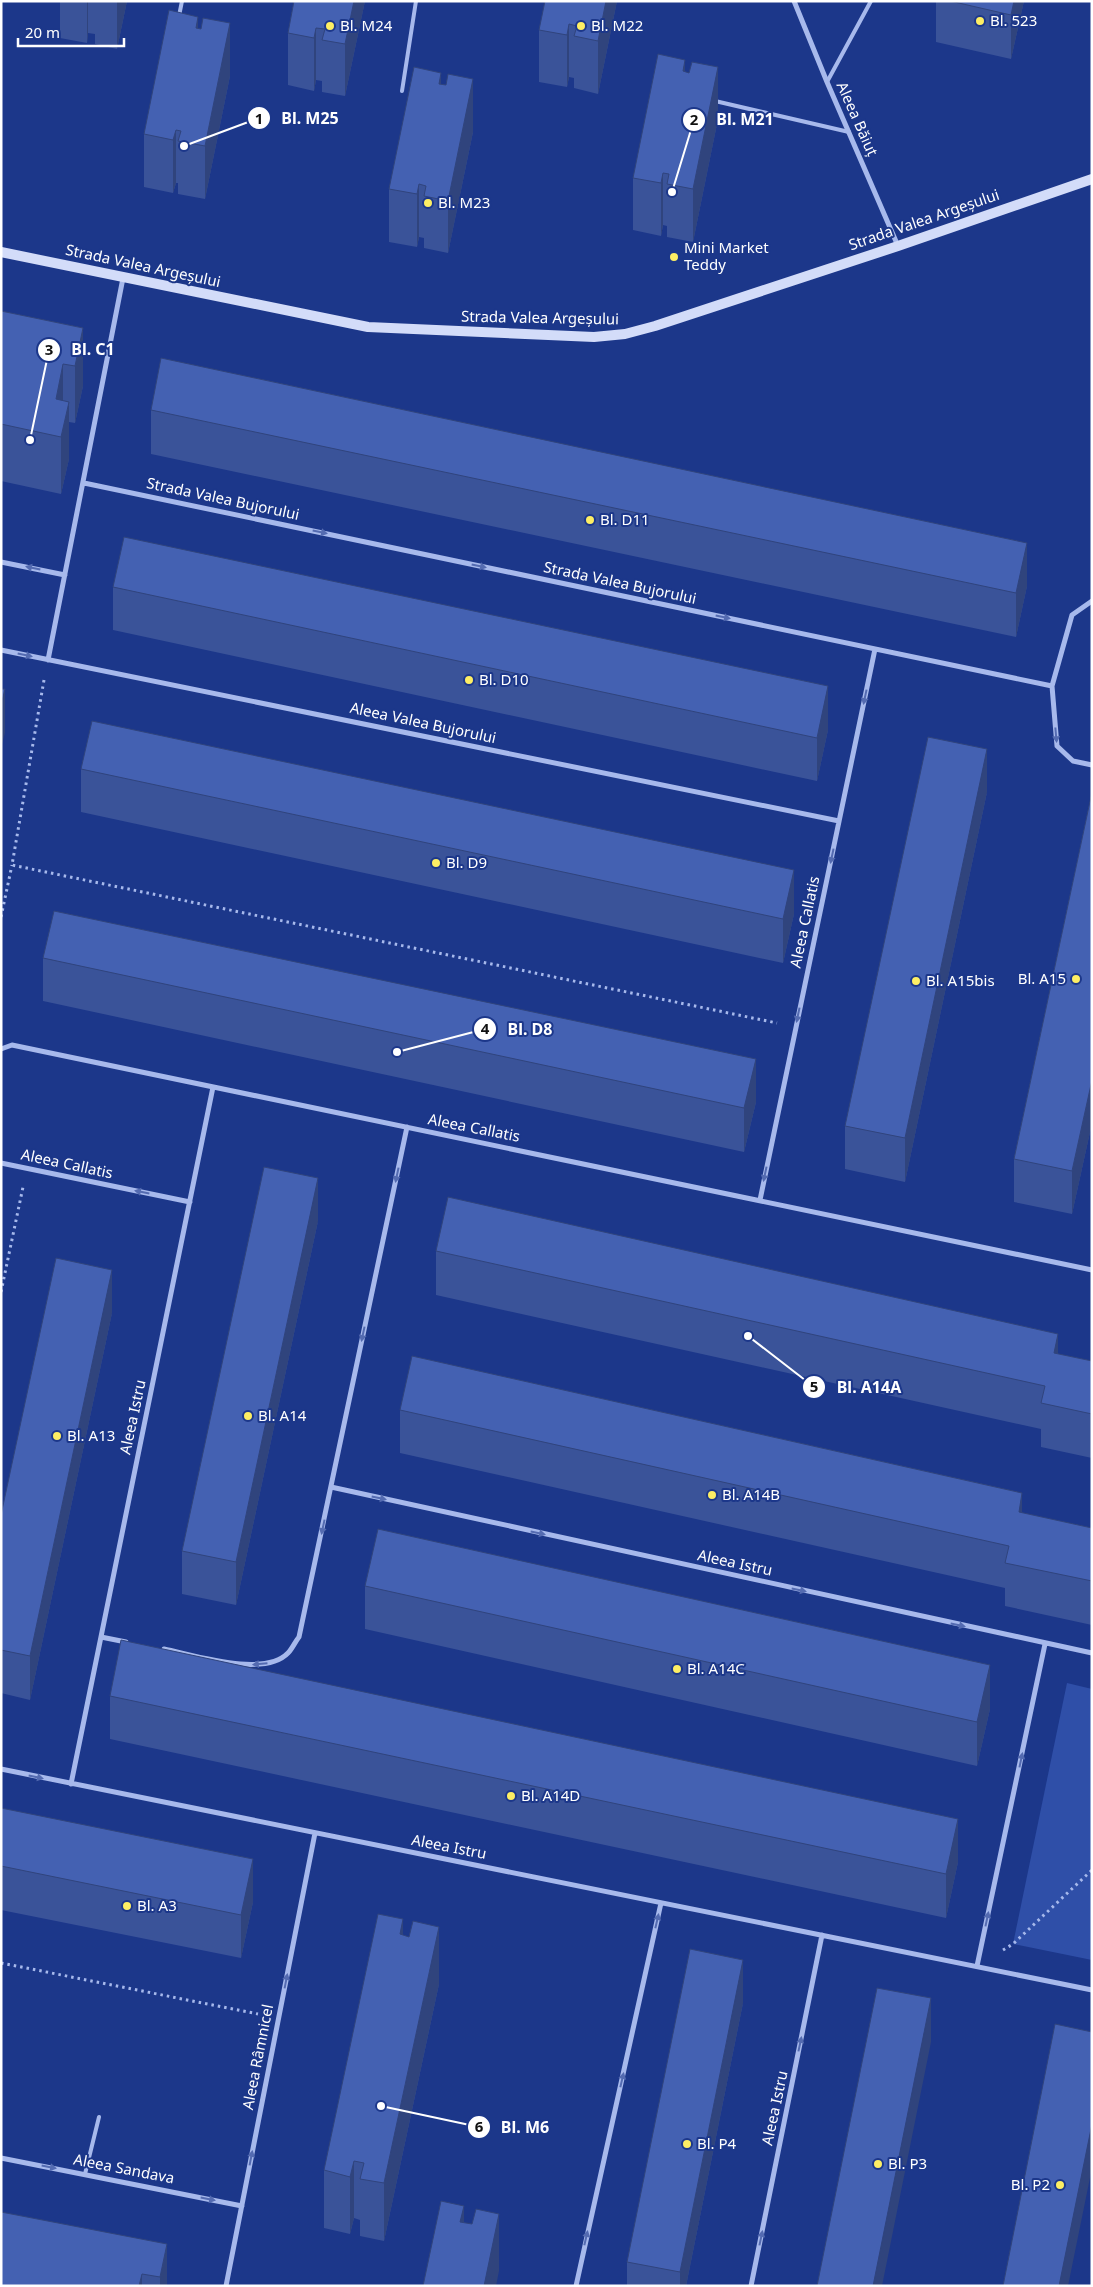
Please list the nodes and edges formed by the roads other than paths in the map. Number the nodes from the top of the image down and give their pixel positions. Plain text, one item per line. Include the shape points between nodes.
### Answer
1 (182, 1) edge
2 (416, 1) edge
3 (794, 1) edge
4 (871, 1) edge
5 (177, 25) edge
6 (827, 82) junction
7 (402, 91) dead end
8 (713, 101) edge
9 (849, 132) junction
10 (1092, 178) edge
11 (898, 246) junction
12 (1, 252) edge
13 (123, 278) junction
14 (84, 483) junction
15 (1, 562) edge
16 (65, 575) junction
17 (1092, 600) edge
18 (876, 649) junction
19 (1, 650) edge
20 (48, 660) junction
21 (1052, 686) junction
22 (1092, 765) edge
23 (839, 821) junction
24 (1, 1049) edge
25 (213, 1087) junction
26 (407, 1127) junction
27 (1, 1163) edge
28 (760, 1200) junction
29 (190, 1202) junction
30 (1092, 1270) edge
31 (331, 1488) junction
32 (101, 1637) junction
33 (130, 1643) edge
34 (1045, 1644) junction
35 (159, 1648) edge
36 (1092, 1653) edge
37 (1, 1769) edge
38 (72, 1784) junction
39 (314, 1833) junction
40 (662, 1903) junction
41 (822, 1935) junction
42 (977, 1966) junction
43 (1092, 1990) edge
44 (99, 2117) dead end
45 (1, 2158) edge
46 (84, 2174) junction
47 (242, 2206) junction
48 (226, 2286) edge
49 (576, 2286) edge
50 (751, 2286) edge

1 - 5 lane
2 - 7 lane
3 - 6 street, Aleea Băiuț
4 - 6 lane
6 - 9 street, Aleea Băiuț
8 - 9 lane
9 - 11 street, Aleea Băiuț
10 - 11 main road, Strada Valea Argeșului
11 - 13 main road, Strada Valea Argeșului via 655,326 625,334 594,337 368,327
12 - 13 main road, Strada Valea Argeșului
13 - 14 street
14 - 16 street
14 -> 18 street, Strada Valea Bujorului
16 -> 15 street
16 - 20 street
17 - 21 street via 1072,615
18 - 21 street, Strada Valea Bujorului
18 -> 23 street, Aleea Callatis
19 -> 20 street, Aleea Valea Bujorului
20 - 23 street, Aleea Valea Bujorului
21 -> 22 street via 1057,746 1073,761
23 -> 28 street, Aleea Callatis
24 - 25 street, Aleea Callatis via 12,1045
25 - 26 street, Aleea Callatis
25 - 29 street
26 - 28 street, Aleea Callatis
26 -> 31 street
29 -> 27 street, Aleea Callatis
28 - 30 street, Aleea Callatis
29 - 32 street, Aleea Istru
31 -> 34 street, Aleea Istru
31 -> 35 street via 299,1637 287,1654 266,1665 245,1665
32 - 33 street
32 - 38 street, Aleea Istru
34 - 36 street, Aleea Istru
42 -> 34 street
37 -> 38 street, Aleea Istru
38 - 39 street, Aleea Istru
39 - 40 street, Aleea Istru
47 -> 39 street, Aleea Râmnicel
40 - 41 street, Aleea Istru
49 -> 40 street
41 - 42 street, Aleea Istru
50 -> 41 street, Aleea Istru
42 - 43 street, Aleea Istru
44 - 46 lane
45 -> 46 street, Aleea Sandava
46 -> 47 street, Aleea Sandava
47 - 48 street, Aleea Râmnicel

